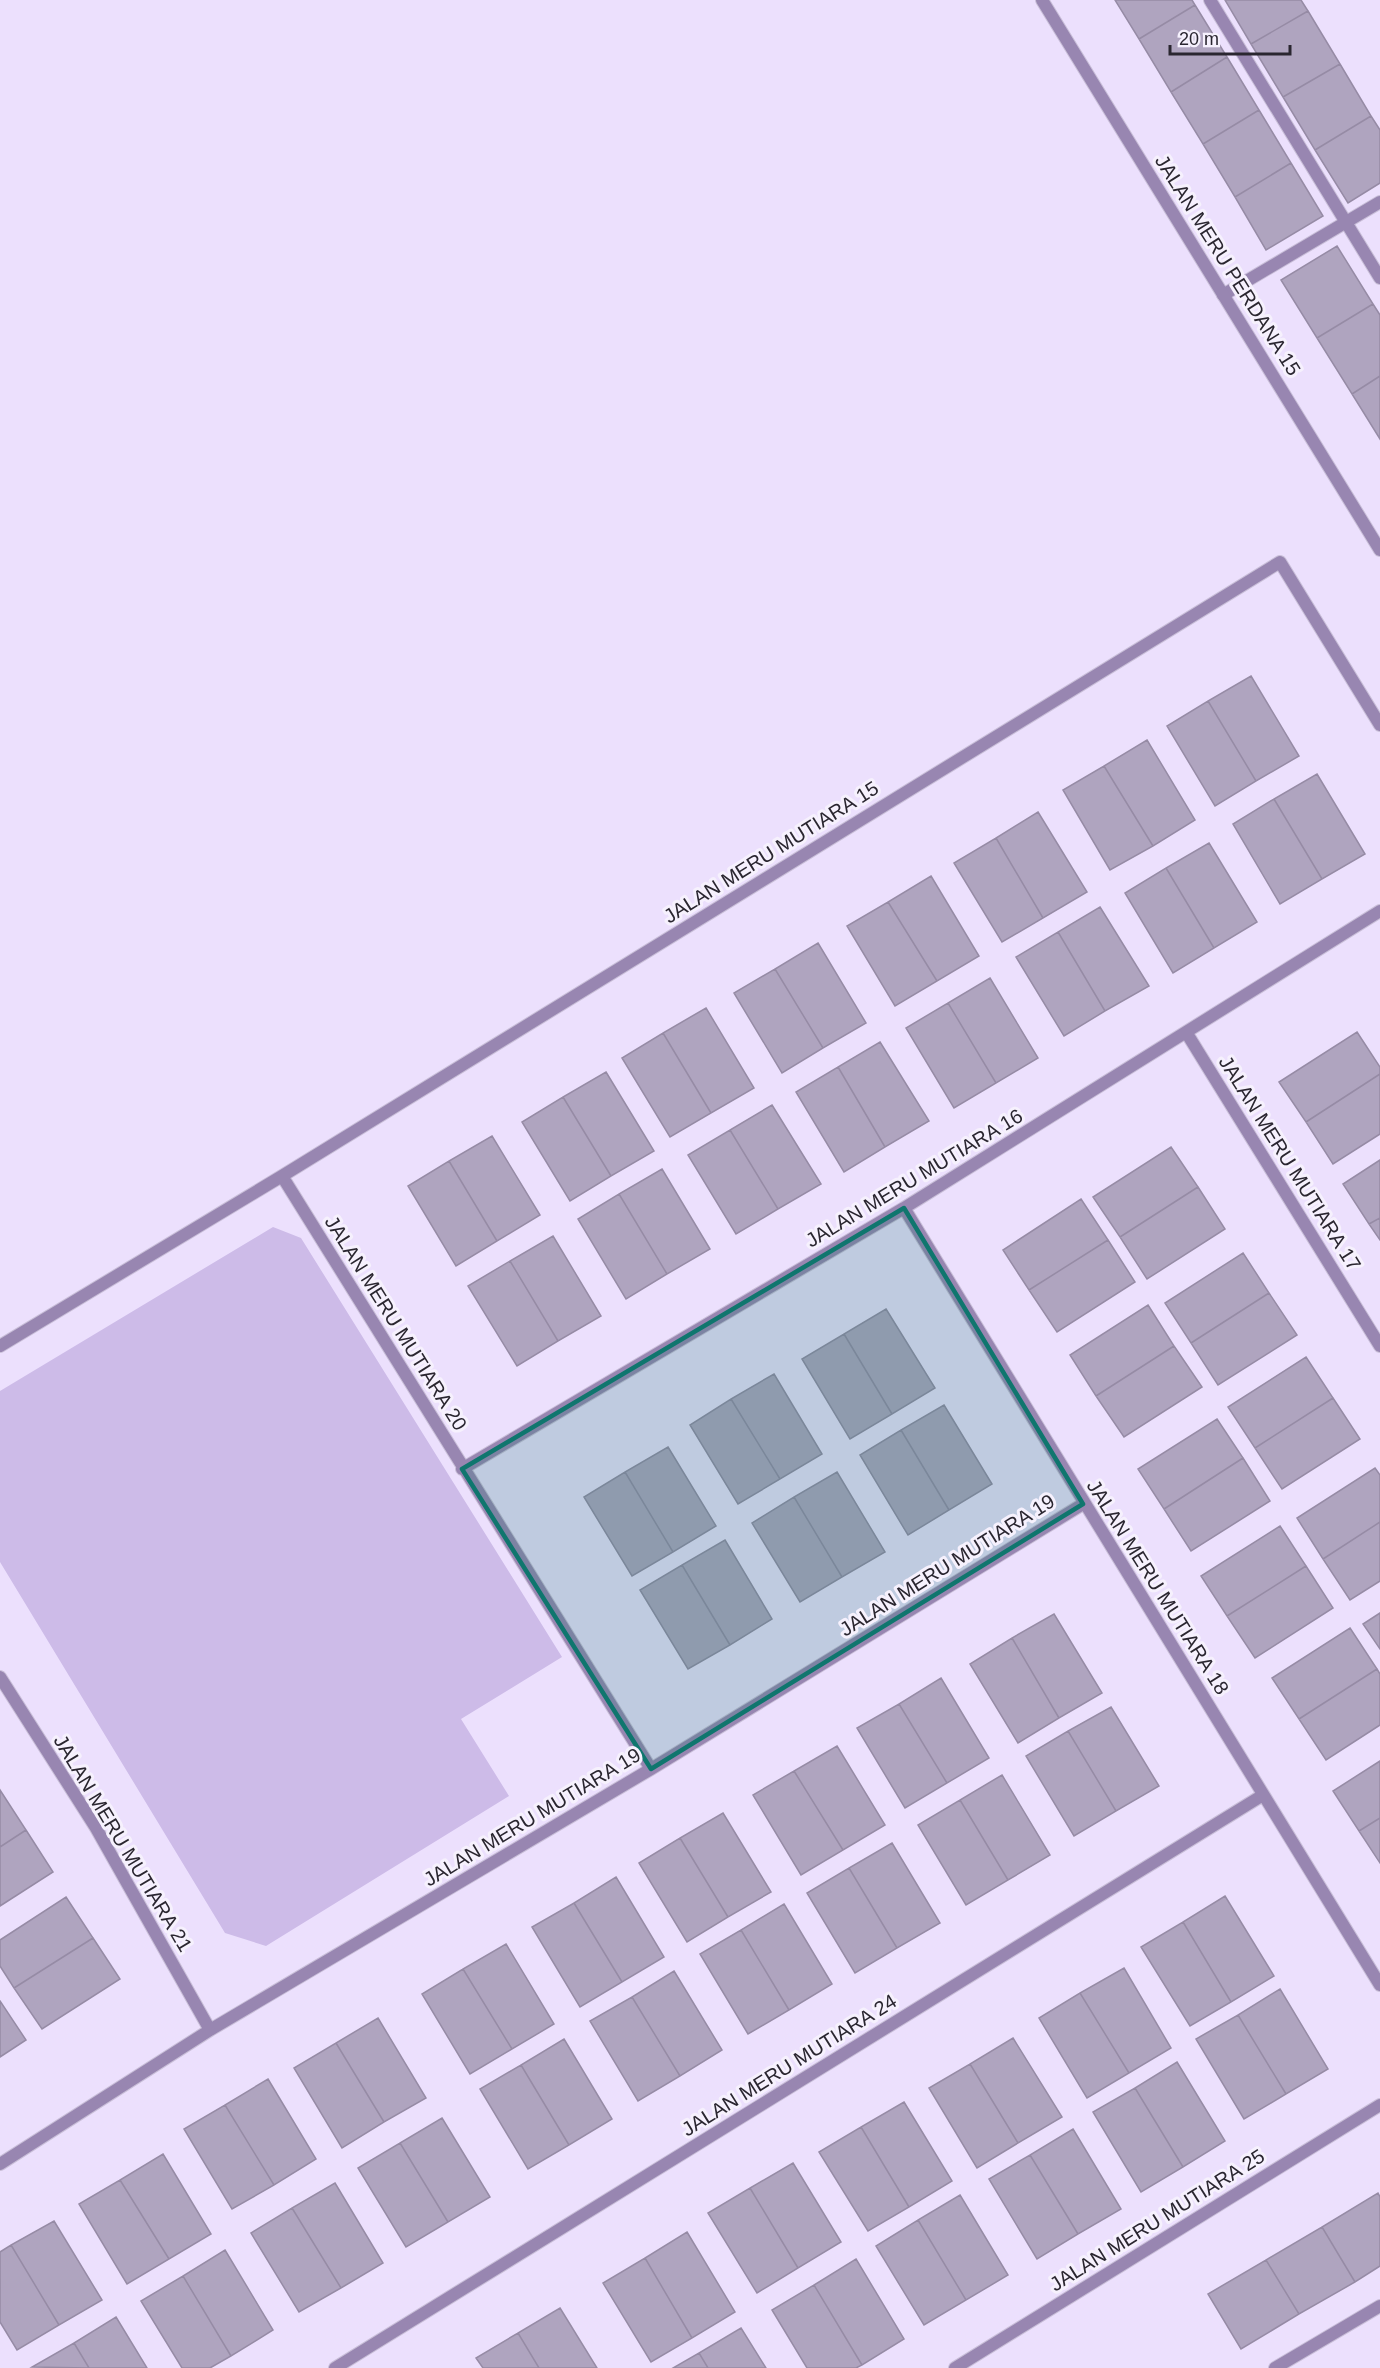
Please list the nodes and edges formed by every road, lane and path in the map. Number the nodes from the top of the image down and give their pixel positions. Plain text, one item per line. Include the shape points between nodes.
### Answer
1 (1042, 0) edge
2 (1210, 0) edge
3 (1380, 202) edge
4 (1346, 222) junction
5 (1380, 278) edge
6 (1223, 295) junction
7 (1380, 550) edge
8 (1380, 725) edge
9 (1380, 911) edge
10 (1186, 1032) junction
11 (282, 1176) junction
12 (904, 1208) junction
13 (0, 1346) edge
14 (1380, 1346) edge
15 (462, 1469) junction
16 (1083, 1504) junction
17 (0, 1677) edge
18 (651, 1769) junction
19 (1263, 1795) junction
20 (1380, 1985) edge
21 (210, 2030) junction
22 (1380, 2104) edge
23 (0, 2164) edge
24 (1380, 2306) edge
25 (335, 2368) edge
26 (955, 2368) edge
27 (1275, 2368) edge

1 - 6 street, JALAN MERU PERDANA 15
2 - 4 street
3 - 4 street
4 - 5 street
4 - 6 street
6 - 7 street, JALAN MERU PERDANA 15
8 - 11 street, JALAN MERU MUTIARA 15 via 1280,562
9 - 10 street, JALAN MERU MUTIARA 16
10 - 12 street, JALAN MERU MUTIARA 16
10 - 14 street, JALAN MERU MUTIARA 17
11 - 13 street
11 - 15 street, JALAN MERU MUTIARA 20
12 - 15 street, JALAN MERU MUTIARA 16
12 - 16 street, JALAN MERU MUTIARA 18
15 - 18 street, JALAN MERU MUTIARA 20
16 - 18 street, JALAN MERU MUTIARA 19
16 - 19 street, JALAN MERU MUTIARA 18
17 - 21 street, JALAN MERU MUTIARA 21 via 96,1828
18 - 21 street, JALAN MERU MUTIARA 19
19 - 20 street, JALAN MERU MUTIARA 18
19 - 25 street, JALAN MERU MUTIARA 24
21 - 23 street, JALAN MERU MUTIARA 19
22 - 26 street, JALAN MERU MUTIARA 25
24 - 27 street

